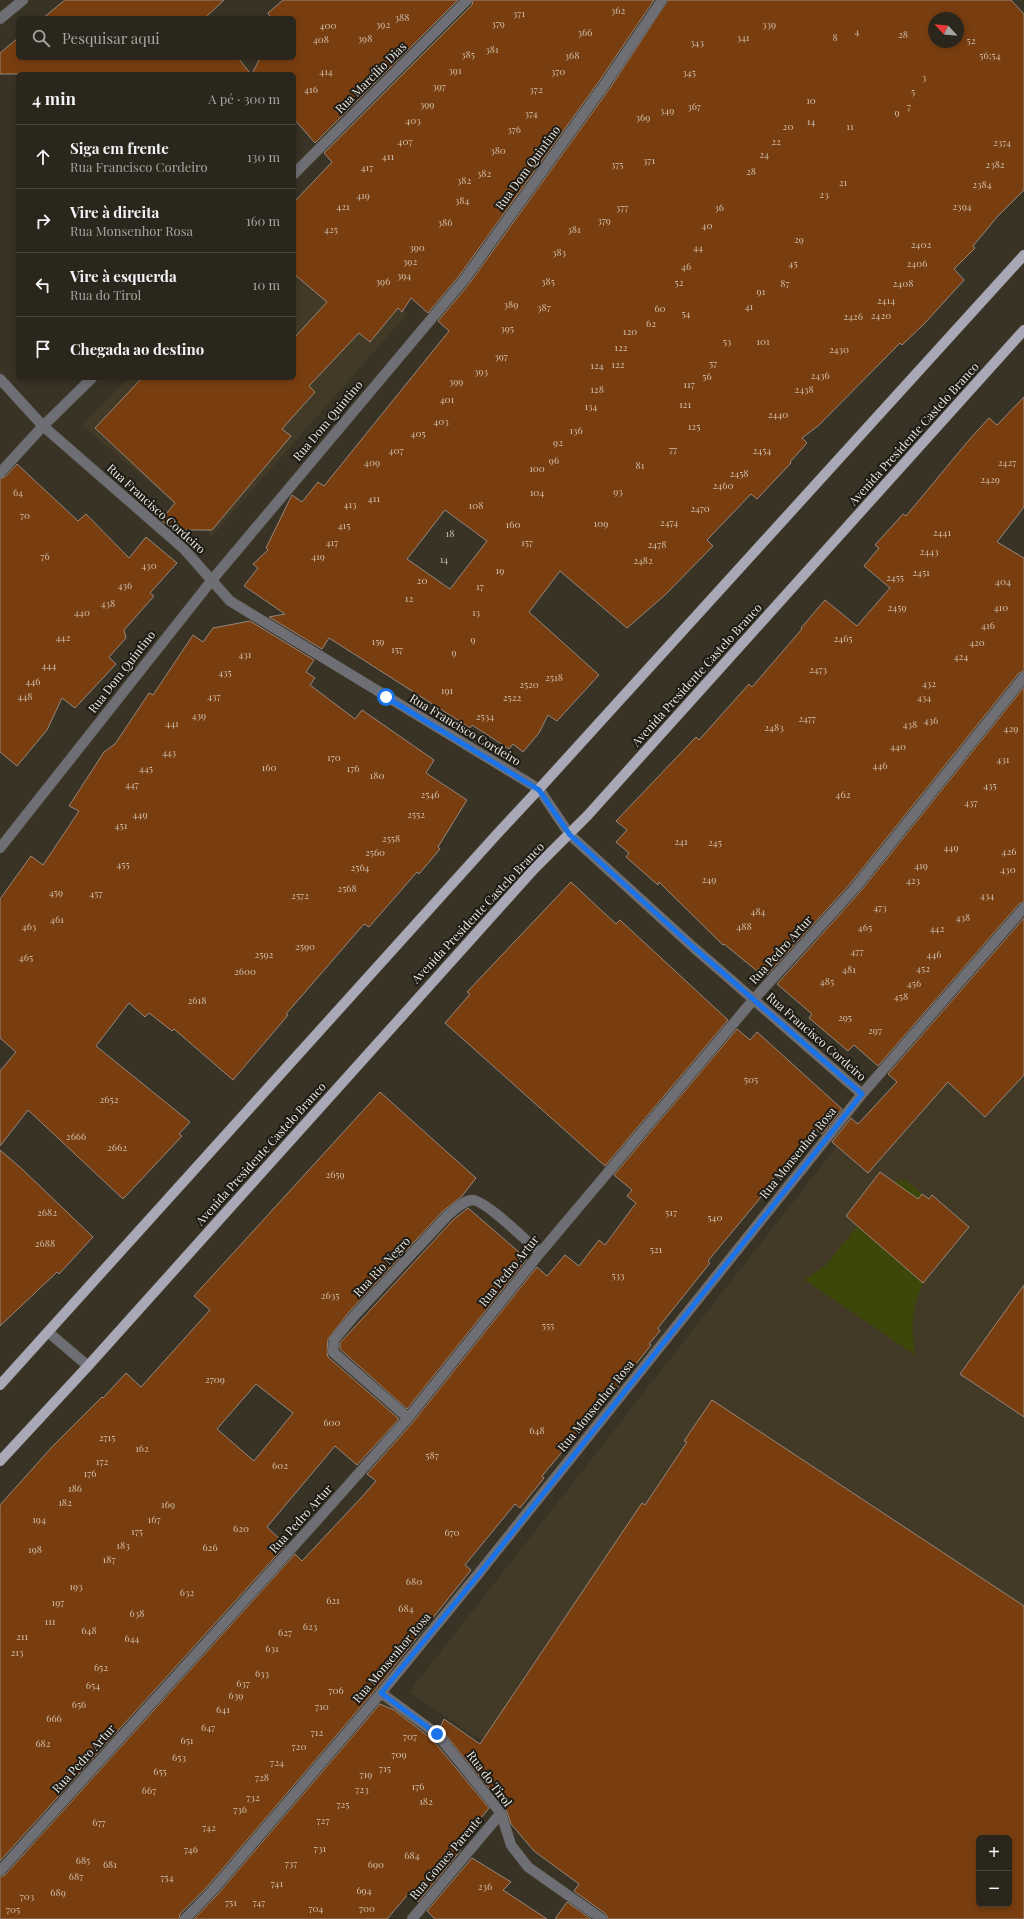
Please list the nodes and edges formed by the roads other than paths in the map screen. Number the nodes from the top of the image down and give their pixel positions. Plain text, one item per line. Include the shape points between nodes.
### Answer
1 (23, 0) edge
2 (467, 0) edge
3 (662, 0) edge
4 (0, 19) edge
5 (296, 172) edge
6 (1024, 255) edge
7 (1024, 330) edge
8 (0, 379) edge
9 (90, 380) edge
10 (43, 426) junction
11 (0, 473) edge
12 (212, 580) junction
13 (1024, 677) edge
14 (539, 790) junction
15 (570, 835) junction
16 (0, 848) edge
17 (1024, 908) edge
18 (754, 999) junction
19 (862, 1094) junction
20 (540, 1253) junction
21 (48, 1332) junction
22 (88, 1366) junction
23 (0, 1385) edge
24 (408, 1418) junction
25 (0, 1461) edge
26 (381, 1693) junction
27 (501, 1813) junction
28 (0, 1871) edge
29 (185, 1919) edge
30 (412, 1919) edge
31 (602, 1919) edge

1 - 4 street
2 - 5 street, Rua Marcílio Dias
3 - 12 street, Rua Dom Quintino via 464,280
6 - 14 main road
7 - 15 main road, Avenida Presidente Castelo Branco
8 - 10 street, Rua Francisco Cordeiro
9 - 10 street
10 - 11 street
10 - 12 street, Rua Francisco Cordeiro via 184,549
12 - 14 street, Rua Francisco Cordeiro via 230,601
12 - 16 street, Rua Dom Quintino
13 - 18 street, Rua Pedro Artur via 855,888
14 - 15 street, Rua Francisco Cordeiro
14 - 21 main road
15 - 18 street, Rua Francisco Cordeiro
15 - 22 main road, Avenida Presidente Castelo Branco via 535,868
17 - 19 street, Rua Monsenhor Rosa
18 - 19 street, Rua Francisco Cordeiro
18 - 20 street, Rua Pedro Artur
19 - 26 street, Rua Monsenhor Rosa via 480,1573
20 - 24 street, Rua Pedro Artur
20 - 24 street, Rua Rio Negro via 485,1205 474,1200 465,1202 448,1215 334,1340 333,1352
21 - 22 street
21 - 23 main road
22 - 25 main road, Avenida Presidente Castelo Branco
24 - 28 street, Rua Pedro Artur
26 - 27 street, Rua do Tirol via 437,1734
26 - 29 street, Rua Monsenhor Rosa
27 - 30 street, Rua Gomes Parente
27 - 31 street, Rua do Tirol via 511,1845 528,1867

